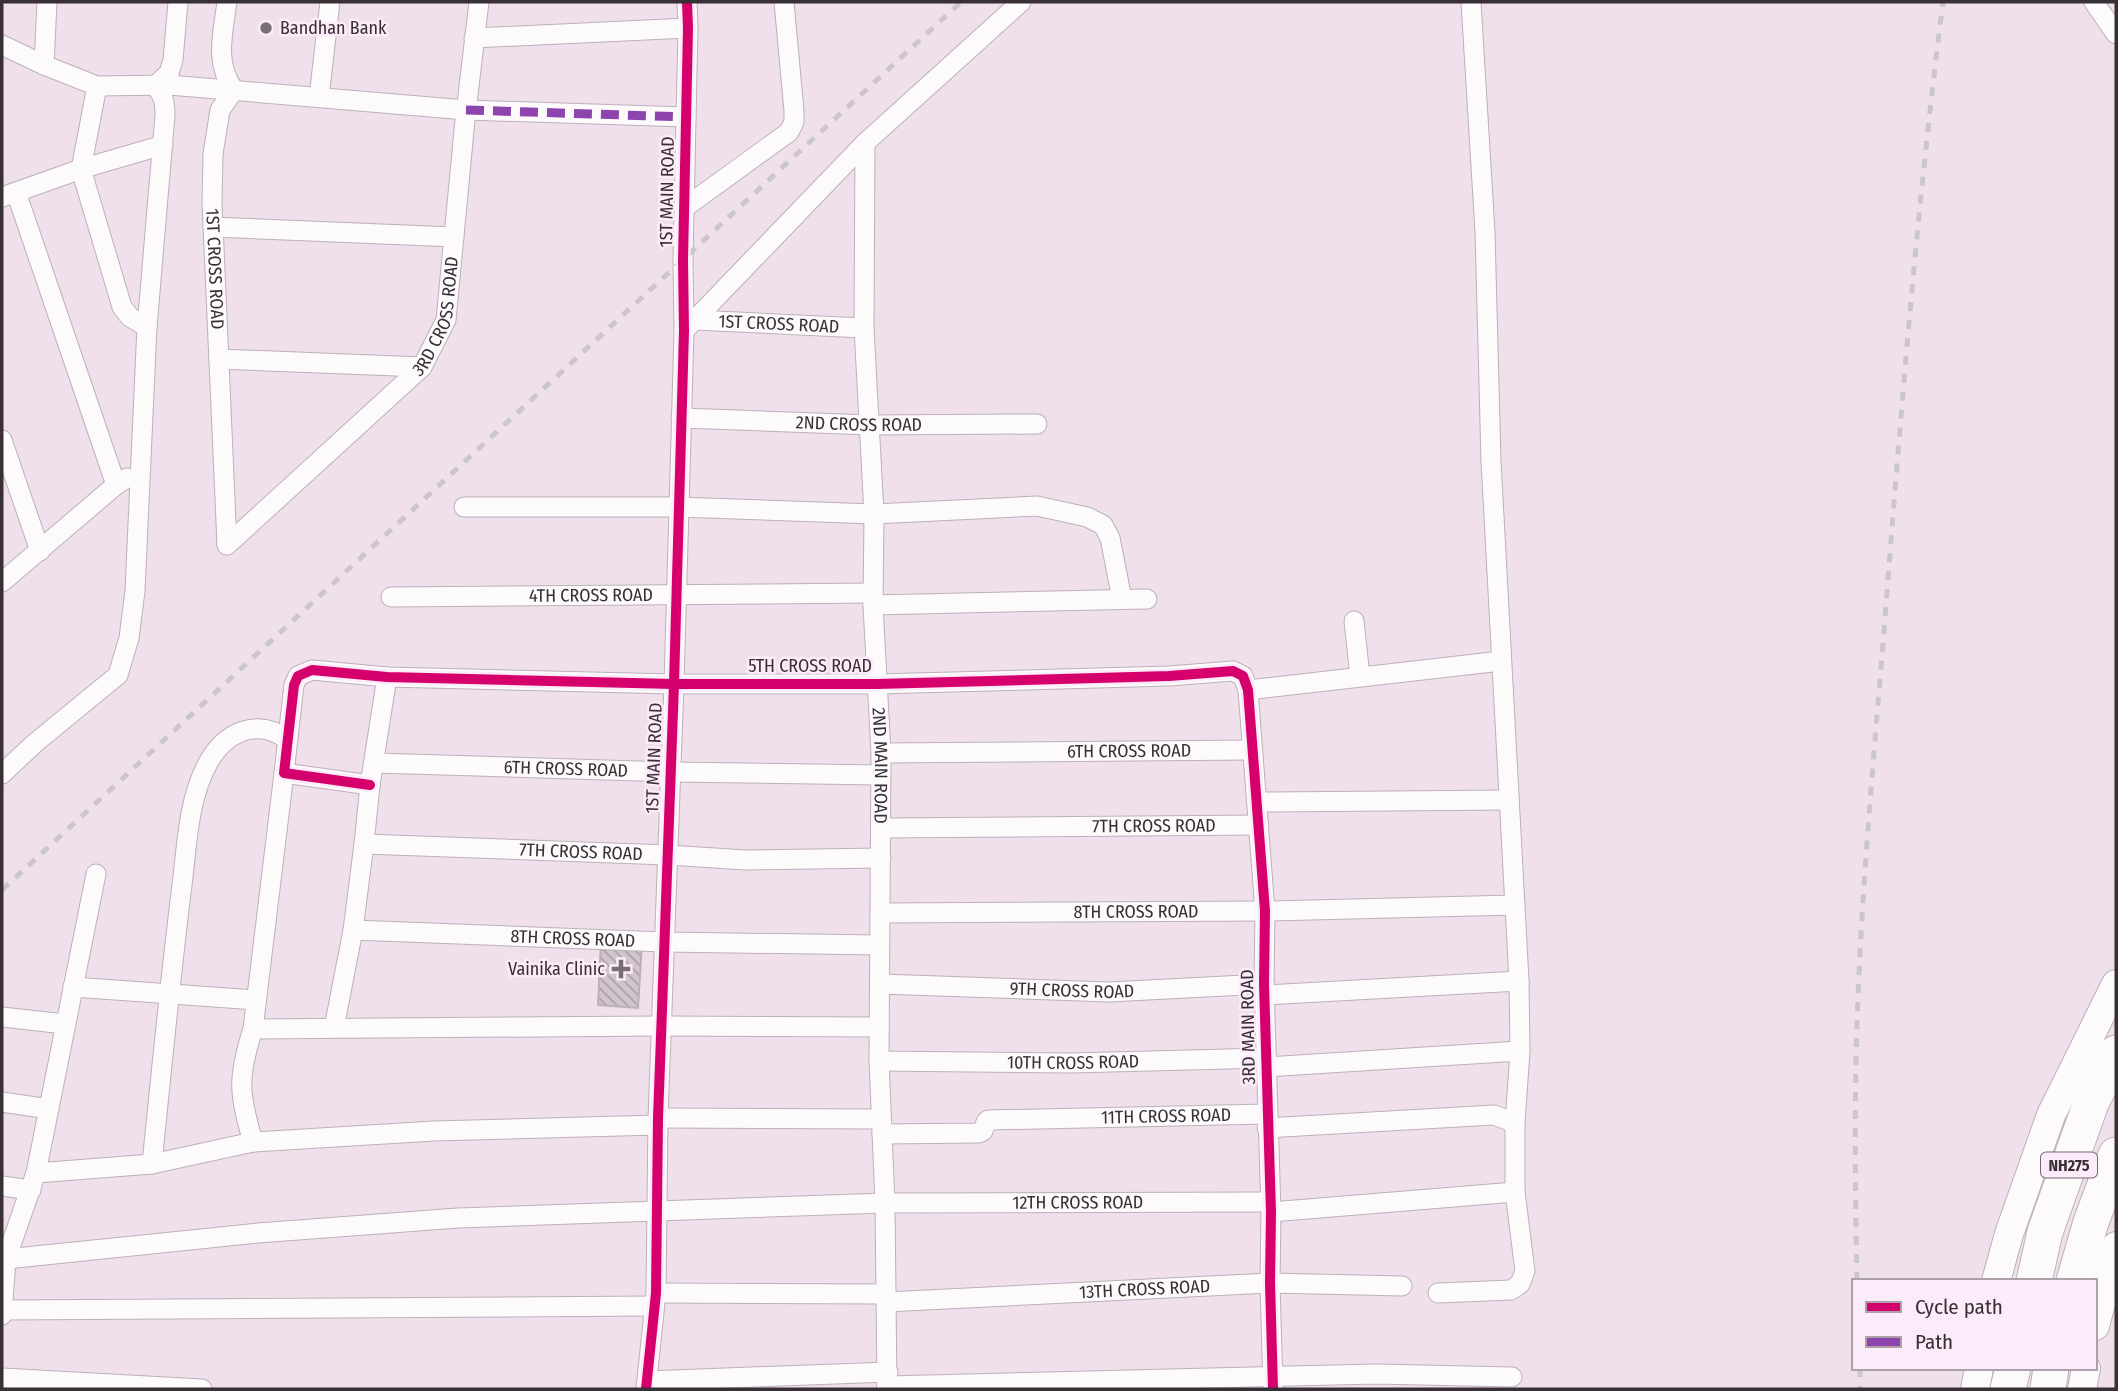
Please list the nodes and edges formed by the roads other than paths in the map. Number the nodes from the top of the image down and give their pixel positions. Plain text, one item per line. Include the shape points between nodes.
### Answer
1 (47, 2) edge
2 (178, 2) edge
3 (227, 2) edge
4 (330, 2) edge
5 (479, 2) edge
6 (687, 2) edge
7 (784, 2) edge
8 (1021, 2) edge
9 (1471, 2) edge
10 (2094, 2) edge
11 (688, 28) junction
12 (2116, 34) edge
13 (474, 38) junction
14 (2, 45) edge
15 (44, 65) junction
16 (162, 85) junction
17 (97, 86) junction
18 (229, 89) junction
19 (319, 97) junction
20 (466, 110) junction
21 (686, 117) junction
22 (865, 143) junction
23 (163, 145) junction
24 (81, 169) junction
25 (9, 194) edge
26 (684, 208) junction
27 (213, 227) junction
28 (454, 237) junction
29 (689, 326) junction
30 (147, 327) junction
31 (864, 328) junction
32 (219, 359) junction
33 (422, 368) junction
34 (681, 418) junction
35 (1037, 424) dead end
36 (869, 425) junction
37 (2, 440) edge
38 (140, 470) junction
39 (116, 485) junction
40 (464, 507) dead end
41 (678, 507) junction
42 (874, 514) junction
43 (227, 545) joint
44 (40, 551) junction
45 (2, 582) edge
46 (675, 596) junction
47 (391, 597) dead end
48 (873, 599) junction
49 (1122, 599) junction
50 (1147, 599) dead end
51 (1354, 621) dead end
52 (1501, 661) junction
53 (387, 677) junction
54 (1360, 677) junction
55 (674, 684) junction
56 (877, 684) junction
57 (1248, 690) junction
58 (288, 740) junction
59 (1252, 750) junction
60 (881, 753) junction
61 (374, 763) junction
62 (670, 772) junction
63 (284, 773) junction
64 (2, 774) edge
65 (881, 775) junction
66 (370, 785) junction
67 (1508, 800) junction
68 (1257, 802) junction
69 (1259, 825) junction
70 (881, 828) junction
71 (364, 844) junction
72 (668, 855) junction
73 (881, 858) junction
74 (96, 874) dead end
75 (1515, 905) junction
76 (1265, 911) junction
77 (880, 913) junction
78 (353, 930) junction
79 (665, 942) junction
80 (879, 945) junction
81 (1519, 981) junction
82 (880, 984) junction
83 (2116, 984) edge
84 (73, 987) junction
85 (1265, 989) junction
86 (170, 993) junction
87 (256, 1000) junction
88 (2, 1017) edge
89 (65, 1024) junction
90 (662, 1026) junction
91 (879, 1027) junction
92 (334, 1028) junction
93 (253, 1029) junction
94 (1520, 1051) junction
95 (2116, 1053) edge
96 (879, 1061) junction
97 (1267, 1062) junction
98 (2, 1102) edge
99 (49, 1109) junction
100 (658, 1121) junction
101 (1267, 1121) junction
102 (1515, 1123) junction
103 (881, 1127) junction
104 (253, 1142) junction
105 (2116, 1155) edge
106 (152, 1164) junction
107 (34, 1182) junction
108 (2, 1186) edge
109 (1515, 1192) junction
110 (885, 1203) junction
111 (1270, 1207) junction
112 (656, 1210) junction
113 (2116, 1246) edge
114 (4, 1266) edge
115 (1998, 1279) edge
116 (2034, 1279) edge
117 (2075, 1279) edge
118 (1270, 1283) junction
119 (1402, 1286) dead end
120 (1438, 1293) dead end
121 (886, 1298) junction
122 (655, 1299) junction
123 (2, 1312) edge
124 (2097, 1318) edge
125 (1979, 1370) edge
126 (2012, 1370) edge
127 (2052, 1370) edge
128 (2086, 1370) edge
129 (1512, 1377) dead end
130 (2, 1378) edge
131 (888, 1382) edge
132 (1273, 1383) edge
133 (646, 1385) edge
134 (202, 1389) edge
135 (1975, 1389) edge
136 (2008, 1389) edge
137 (2048, 1389) edge
138 (2082, 1389) edge

1 - 15 street
2 - 16 street via 173,60
3 - 18 street via 221,52
4 - 19 street
5 - 13 street, 3RD CROSS ROAD
6 - 11 street, 1ST MAIN ROAD
7 - 26 street via 794,111 789,132
8 - 22 street
9 - 52 street via 1485,232
10 - 12 street
11 - 13 street
11 - 21 street, 1ST MAIN ROAD
13 - 20 street, 3RD CROSS ROAD
14 - 15 street
15 - 17 street
16 - 17 street
16 - 18 street
16 - 23 street
17 - 24 street
18 - 19 street
18 - 27 street, 1ST CROSS ROAD via 220,110 213,154
19 - 20 street
20 - 21 street
20 - 28 street, 3RD CROSS ROAD
21 - 26 street, 1ST MAIN ROAD
22 - 29 street
22 - 31 street, 2ND MAIN ROAD
23 - 24 street
23 - 30 street
24 - 25 street
24 - 30 street via 122,307
25 - 39 street
26 - 29 street, 1ST MAIN ROAD
27 - 28 street
27 - 32 street, 1ST CROSS ROAD
28 - 33 street, 3RD CROSS ROAD via 446,320
29 - 31 street, 1ST CROSS ROAD
29 - 34 street, 1ST MAIN ROAD
30 - 38 street
31 - 36 street, 2ND MAIN ROAD
32 - 33 street
32 - 43 street, 1ST CROSS ROAD
33 - 43 street, 3RD CROSS ROAD
34 - 36 street, 2ND CROSS ROAD
34 - 41 street, 1ST MAIN ROAD
35 - 36 street, 2ND CROSS ROAD
36 - 42 street, 2ND MAIN ROAD
37 - 44 street
38 - 39 street
38 - 64 street via 135,591 118,675
39 - 44 street
40 - 41 street
41 - 42 street
41 - 46 street, 1ST MAIN ROAD
42 - 48 street, 2ND MAIN ROAD
42 - 49 street via 1037,506 1087,517 1102,525 1110,538
44 - 45 street
46 - 47 street, 4TH CROSS ROAD
46 - 48 street, 4TH CROSS ROAD
46 - 55 street, 1ST MAIN ROAD
48 - 49 street, 4TH CROSS ROAD
48 - 56 street, 2ND MAIN ROAD
49 - 50 street, 4TH CROSS ROAD
51 - 54 street
52 - 54 street
52 - 67 street
53 - 55 street, 5TH CROSS ROAD
53 - 58 street, 5TH CROSS ROAD via 312,670 298,676
53 - 61 street
54 - 57 street
55 - 56 street, 5TH CROSS ROAD
55 - 62 street, 1ST MAIN ROAD
56 - 57 street, 5TH CROSS ROAD via 1233,671 1243,676
56 - 60 street, 2ND MAIN ROAD
57 - 59 street, 3RD MAIN ROAD
58 - 63 street
58 - 86 street via 265,729 248,729 220,745 207,765 192,804
59 - 60 street, 6TH CROSS ROAD
59 - 68 street, 3RD MAIN ROAD
60 - 65 street, 2ND MAIN ROAD
61 - 62 street, 6TH CROSS ROAD
61 - 66 street
62 - 65 street, 6TH CROSS ROAD
62 - 72 street, 1ST MAIN ROAD
63 - 66 street
63 - 87 street
65 - 70 street, 2ND MAIN ROAD
66 - 71 street
67 - 68 street
67 - 75 street
68 - 69 street, 3RD MAIN ROAD
69 - 70 street, 7TH CROSS ROAD
69 - 76 street, 3RD MAIN ROAD
70 - 73 street, 2ND MAIN ROAD
71 - 72 street, 7TH CROSS ROAD
71 - 78 street
72 - 73 street, 7TH CROSS ROAD via 745,860
72 - 79 street, 1ST MAIN ROAD
73 - 77 street, 2ND MAIN ROAD
74 - 84 street
75 - 76 street, 8TH CROSS ROAD
75 - 81 street
76 - 77 street, 8TH CROSS ROAD
76 - 85 street, 3RD MAIN ROAD
77 - 80 street, 2ND MAIN ROAD
78 - 79 street, 8TH CROSS ROAD
78 - 92 street
79 - 80 street, 8TH CROSS ROAD
79 - 90 street, 1ST MAIN ROAD
80 - 82 street, 2ND MAIN ROAD
81 - 85 street, 9TH CROSS ROAD
81 - 94 street
82 - 85 street, 9TH CROSS ROAD via 1109,992
82 - 91 street, 2ND MAIN ROAD
83 - 115 street via 2051,1115
84 - 86 street
84 - 89 street
85 - 97 street, 3RD MAIN ROAD
86 - 87 street
86 - 106 street
87 - 93 street
88 - 89 street
89 - 99 street
90 - 91 street
90 - 92 street
90 - 100 street, 1ST MAIN ROAD
91 - 96 street, 2ND MAIN ROAD
92 - 93 street
93 - 104 street via 240,1078 241,1102
94 - 97 street, 10TH CROSS ROAD
94 - 102 street
95 - 116 highway, NH275 via 2091,1103 2045,1232
96 - 97 street, 10TH CROSS ROAD
96 - 103 street, 2ND MAIN ROAD
97 - 101 street, 3RD MAIN ROAD
98 - 99 street
99 - 107 street
100 - 103 street
100 - 104 street
100 - 112 street, 1ST MAIN ROAD
101 - 102 street, 11TH CROSS ROAD via 1494,1115
101 - 103 street, 11TH CROSS ROAD via 988,1120 979,1133
101 - 111 street, 3RD MAIN ROAD
102 - 109 street
103 - 110 street, 2ND MAIN ROAD
104 - 106 street
105 - 117 highway, NH275
106 - 107 street
107 - 108 street
107 - 114 street
109 - 111 street, 12TH CROSS ROAD
109 - 120 street via 1524,1270 1520,1284 1511,1290
110 - 111 street, 12TH CROSS ROAD
110 - 112 street, 12TH CROSS ROAD
110 - 121 street, 2ND MAIN ROAD
111 - 118 street, 3RD MAIN ROAD
112 - 114 street, 12TH CROSS ROAD via 271,1232
112 - 122 street, 1ST MAIN ROAD
113 - 124 street
114 - 123 street
118 - 119 street, 13TH CROSS ROAD
118 - 121 street, 13TH CROSS ROAD
118 - 132 street, 3RD MAIN ROAD
121 - 122 street, 13TH CROSS ROAD
121 - 131 street, 2ND MAIN ROAD
122 - 123 street, 13TH CROSS ROAD
122 - 133 street, 1ST MAIN ROAD
125 - 135 street
126 - 136 highway
127 - 137 highway
128 - 138 street
129 - 132 street via 1376,1374
130 - 134 street
131 - 132 street
131 - 133 street

